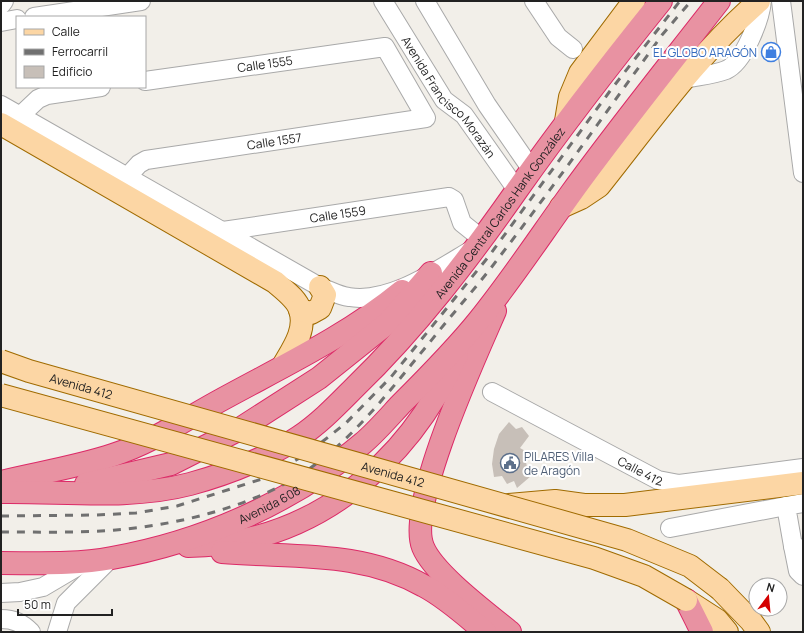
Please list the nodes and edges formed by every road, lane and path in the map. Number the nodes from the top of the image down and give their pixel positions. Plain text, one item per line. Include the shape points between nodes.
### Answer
1 (4, 1) edge
2 (142, 1) edge
3 (383, 1) edge
4 (396, 1) edge
5 (412, 1) edge
6 (425, 1) edge
7 (534, 1) edge
8 (634, 1) edge
9 (661, 1) edge
10 (719, 1) edge
11 (760, 1) edge
12 (781, 1) edge
13 (1, 5) edge
14 (41, 16) edge
15 (16, 20) edge
16 (1, 22) edge
17 (452, 46) junction
18 (573, 49) dead end
19 (417, 56) junction
20 (146, 81) edge
21 (475, 84) junction
22 (94, 88) edge
23 (444, 100) junction
24 (1, 105) edge
25 (487, 105) junction
26 (464, 115) junction
27 (426, 118) joint
28 (10, 120) edge
29 (566, 121) junction
30 (532, 170) junction
31 (803, 173) edge
32 (128, 176) junction
33 (517, 190) junction
34 (561, 207) junction
35 (223, 231) junction
36 (480, 242) junction
37 (431, 273) junction
38 (409, 285) junction
39 (505, 286) junction
40 (320, 287) junction
41 (300, 310) junction
42 (471, 329) junction
43 (1, 362) edge
44 (283, 366) junction
45 (492, 392) dead end
46 (1, 395) edge
47 (803, 468) edge
48 (1, 482) edge
49 (803, 483) edge
50 (1, 492) edge
51 (37, 492) junction
52 (509, 505) junction
53 (795, 505) edge
54 (670, 528) dead end
55 (165, 546) junction
56 (110, 559) junction
57 (88, 561) junction
58 (1, 564) edge
59 (803, 576) edge
60 (1, 593) edge
61 (686, 600) junction
62 (1, 619) edge
63 (31, 632) edge
64 (57, 632) edge
65 (485, 632) edge
66 (510, 632) edge
67 (702, 632) edge
68 (727, 632) edge
69 (759, 632) edge

1 - 13 street
2 - 14 street
3 - 19 street, Avenida Francisco Morazán
4 - 19 street via 418,40
5 - 17 street via 432,35
6 - 17 street, Avenida Francisco Morazán
7 - 18 street via 558,37
8 - 29 main road, Avenida Central Carlos Hank González via 580,74 570,97
9 - 29 highway, Avenida Central Carlos Hank González
10 - 34 highway via 614,134
11 - 34 main road via 730,26 684,79 599,186
12 - 31 street
15 - 16 street
17 - 21 street, Avenida Francisco Morazán
19 - 23 street, Avenida Francisco Morazán
20 - 27 street, Calle 1555 via 385,47
21 - 23 street via 475,98 470,105 460,108
21 - 25 street, Avenida Francisco Morazán
22 - 28 street via 47,95
23 - 26 street, Avenida Francisco Morazán
24 - 28 street
25 - 26 street
25 - 30 street, Avenida Francisco Morazán
26 - 33 street, Avenida Francisco Morazán
27 - 32 street, Calle 1557 via 146,160
28 - 32 street
28 - 41 main road via 275,282 290,295
29 - 30 highway, Avenida Central Carlos Hank González
30 - 33 highway, Avenida Central Carlos Hank González
32 - 35 street
33 - 36 highway, Avenida Central Carlos Hank González
34 - 39 highway
35 - 36 street, Calle 1559 via 452,198 462,223
35 - 40 street
36 - 37 street
36 - 51 highway, Avenida Central Carlos Hank González via 433,303 380,363 324,417 299,437 270,453 189,484 97,494
37 - 38 street
37 - 51 highway via 389,322 319,378 238,430 171,464 91,483
38 - 40 street via 377,295 354,298
38 - 44 highway via 375,313 310,353
39 - 42 highway
39 - 66 highway via 439,448 427,489 420,530 423,547 433,562 454,585
40 - 41 main road via 325,295 320,308 311,313
41 - 44 main road via 301,326 298,339
42 - 55 highway, Avenida 608 via 416,390 364,442 326,471 283,498 224,526
42 - 55 highway via 426,412 396,451 364,482 329,507 274,533 236,543
43 - 52 main road, Avenida 412, bridge
44 - 48 highway via 146,441 114,455
45 - 47 street, Calle 412 via 668,483 679,484
46 - 61 main road, bridge via 594,558 644,576
49 - 52 main road via 625,505 584,505 555,501
50 - 51 highway
52 - 69 main road, Avenida 412, bridge via 627,540 690,566 720,589
53 - 54 street
53 - 59 street via 798,571
55 - 56 highway, Avenida 608
55 - 65 highway via 256,555 334,557 361,562 392,571 425,586
56 - 57 highway, Avenida 608
56 - 64 street via 66,603
57 - 58 highway, Avenida 608
57 - 60 street via 43,587
61 - 67 highway
61 - 68 main road via 717,620
62 - 63 street via 24,624

